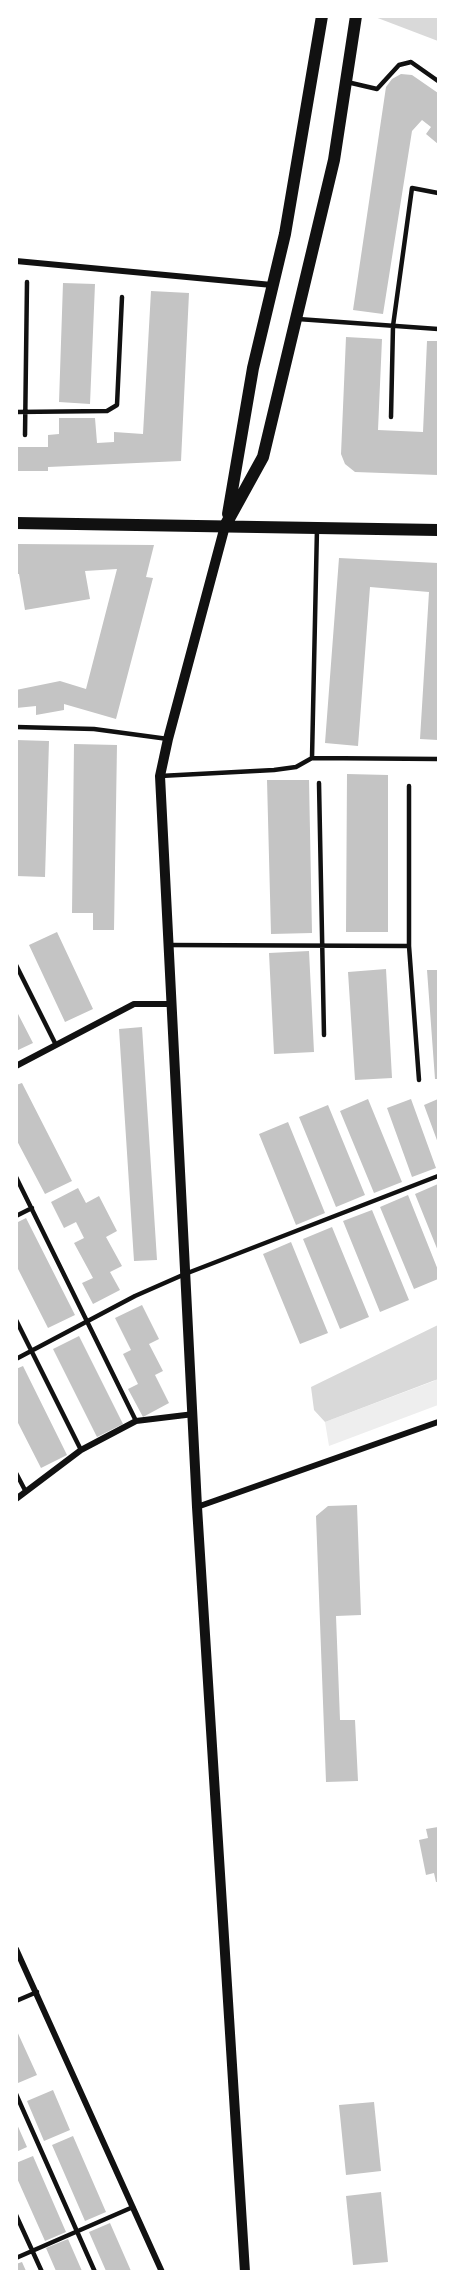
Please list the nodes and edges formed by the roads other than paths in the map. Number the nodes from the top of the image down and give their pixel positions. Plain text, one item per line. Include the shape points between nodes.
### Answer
1 (322, 16) edge
2 (356, 16) edge
3 (438, 81) edge
4 (346, 82) junction
5 (438, 193) edge
6 (16, 261) edge
7 (27, 282) dead end
8 (272, 285) junction
9 (122, 297) dead end
10 (295, 318) junction
11 (393, 326) junction
12 (438, 329) edge
13 (26, 411) junction
14 (16, 412) edge
15 (391, 417) dead end
16 (26, 435) dead end
17 (16, 524) edge
18 (225, 526) junction
19 (317, 528) junction
20 (438, 530) edge
21 (16, 727) edge
22 (168, 739) junction
23 (312, 758) junction
24 (438, 759) edge
25 (160, 776) junction
26 (319, 783) dead end
27 (409, 786) dead end
28 (168, 945) junction
29 (322, 945) junction
30 (409, 946) junction
31 (16, 965) edge
32 (171, 1004) junction
33 (324, 1035) dead end
34 (56, 1045) junction
35 (16, 1066) edge
36 (419, 1080) dead end
37 (438, 1176) edge
38 (16, 1177) edge
39 (32, 1208) junction
40 (16, 1216) edge
41 (185, 1274) junction
42 (16, 1320) edge
43 (87, 1322) junction
44 (32, 1351) junction
45 (16, 1359) edge
46 (194, 1414) junction
47 (136, 1421) junction
48 (438, 1422) edge
49 (81, 1450) junction
50 (16, 1473) edge
51 (26, 1493) junction
52 (16, 1499) edge
53 (198, 1507) junction
54 (16, 1949) edge
55 (37, 1992) junction
56 (16, 2001) edge
57 (16, 2094) edge
58 (133, 2207) junction
59 (16, 2215) edge
60 (77, 2231) junction
61 (33, 2250) junction
62 (16, 2258) edge
63 (42, 2271) edge
64 (95, 2271) edge
65 (162, 2271) edge
66 (245, 2271) edge

1 - 8 main road via 285,234
2 - 4 main road
3 - 4 lane via 411,62 399,65 377,89
4 - 10 main road via 334,160
5 - 11 lane via 412,189
6 - 8 street
7 - 13 lane
8 - 18 main road
9 - 13 lane via 117,405 107,411
10 - 11 lane
10 - 18 main road via 263,457
11 - 12 lane
11 - 15 lane
13 - 14 lane
13 - 16 lane
17 - 18 main road
18 - 19 main road
18 - 22 street
19 - 20 main road
19 - 23 lane
21 - 22 lane via 94,729
22 - 25 street
23 - 24 lane
23 - 25 lane via 296,767 274,770
25 - 28 street
26 - 29 lane
27 - 30 lane
28 - 29 lane
28 - 32 street
29 - 30 lane
29 - 33 lane
30 - 36 lane
31 - 34 lane
32 - 34 street via 134,1004
32 - 41 street
34 - 35 street
37 - 41 lane
38 - 39 lane
39 - 40 lane
39 - 43 lane
41 - 43 lane
41 - 46 street
42 - 44 lane
43 - 44 lane
43 - 47 lane
44 - 45 lane
44 - 49 lane
46 - 47 street
46 - 53 street
47 - 49 street
48 - 53 street
49 - 51 street
50 - 51 lane
51 - 52 street
53 - 66 street
54 - 55 street
55 - 56 lane
55 - 58 street
57 - 60 lane
58 - 60 lane
58 - 65 street
59 - 61 lane
60 - 61 lane
60 - 64 lane
61 - 62 lane
61 - 63 lane

